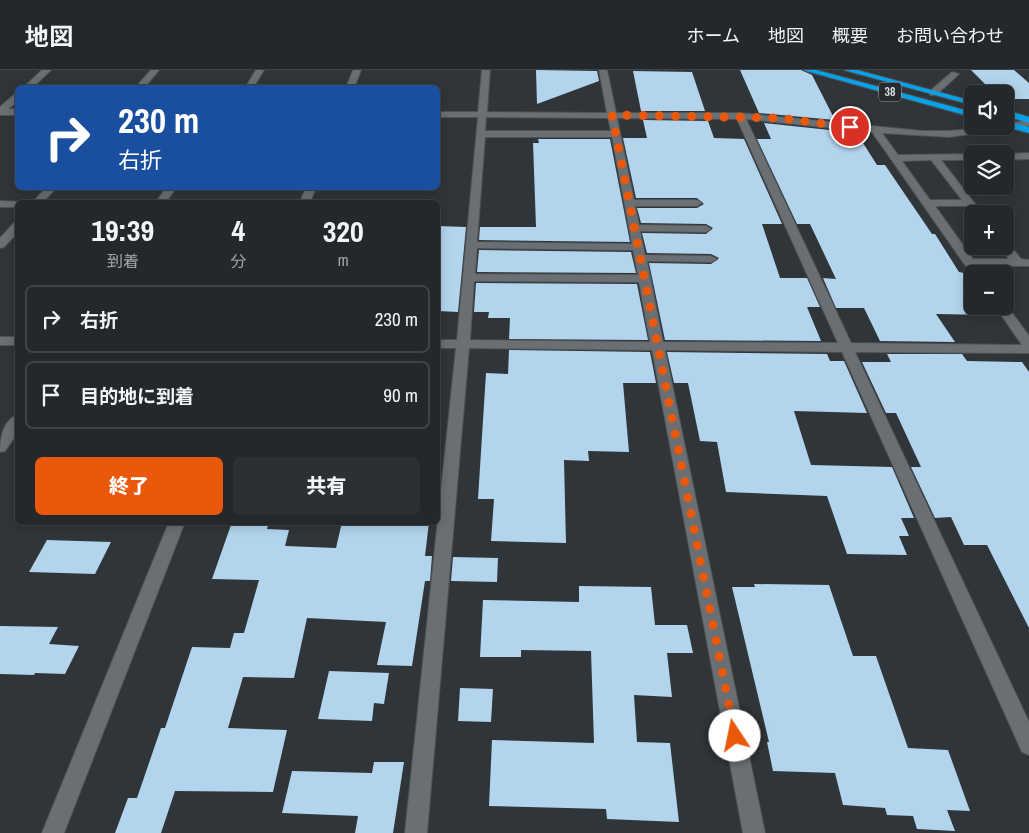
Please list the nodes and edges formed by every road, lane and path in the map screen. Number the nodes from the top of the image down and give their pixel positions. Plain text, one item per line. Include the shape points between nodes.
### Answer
1 (47, 70) edge
2 (155, 70) edge
3 (260, 70) edge
4 (357, 70) edge
5 (486, 70) edge
6 (603, 70) edge
7 (807, 70) edge
8 (848, 70) edge
9 (955, 74) dead end
10 (30, 85) edge
11 (142, 85) edge
12 (251, 85) edge
13 (351, 85) edge
14 (933, 93) junction
15 (15, 99) edge
16 (964, 102) edge
17 (0, 112) edge
18 (15, 112) edge
19 (964, 113) edge
20 (440, 114) edge
21 (482, 115) junction
22 (612, 115) junction
23 (740, 116) junction
24 (1014, 116) edge
25 (1029, 121) edge
26 (1014, 124) edge
27 (1014, 126) edge
28 (876, 130) junction
29 (1029, 130) edge
30 (964, 132) edge
31 (481, 134) junction
32 (616, 134) junction
33 (1029, 156) edge
34 (933, 157) junction
35 (964, 157) edge
36 (1014, 157) edge
37 (896, 158) junction
38 (49, 190) edge
39 (40, 200) edge
40 (630, 203) junction
41 (697, 203) dead end
42 (928, 203) junction
43 (970, 203) joint
44 (0, 204) edge
45 (15, 204) edge
46 (15, 228) edge
47 (635, 228) junction
48 (706, 229) dead end
49 (0, 245) edge
50 (471, 245) junction
51 (640, 252) junction
52 (711, 259) dead end
53 (970, 262) junction
54 (1023, 262) edge
55 (972, 265) edge
56 (469, 278) junction
57 (645, 279) junction
58 (1007, 315) edge
59 (0, 341) edge
60 (15, 341) edge
61 (440, 344) edge
62 (463, 345) junction
63 (1029, 345) edge
64 (658, 346) junction
65 (846, 348) junction
66 (1029, 349) edge
67 (15, 424) edge
68 (0, 447) edge
69 (176, 525) edge
70 (1029, 745) edge
71 (53, 833) edge
72 (416, 833) edge
73 (754, 833) edge

1 - 10 street
2 - 11 street
3 - 12 street
4 - 13 street
5 - 21 street
6 - 22 street
7 - 19 highway, 38
8 - 14 highway, 38
9 - 14 street
14 - 16 highway, 38
15 - 17 street
17 - 18 street
20 - 21 street
21 - 22 street
21 - 31 street
22 - 23 street
22 - 32 street
23 - 28 street
23 - 65 street
24 - 25 highway
25 - 26 street
27 - 29 highway
28 - 30 street
28 - 37 street
31 - 32 street
31 - 50 street
32 - 40 street
33 - 36 street
34 - 35 street
34 - 37 street
34 - 43 street
37 - 42 street
38 - 39 street
40 - 41 street
40 - 47 street
42 - 43 street
42 - 53 street
44 - 45 street
46 - 49 street
47 - 48 street
47 - 51 street
50 - 51 street
50 - 56 street
51 - 52 street
51 - 57 street
53 - 54 street
53 - 55 street
56 - 57 street
56 - 62 street
57 - 64 street
58 - 63 street
59 - 60 street
61 - 62 street
62 - 64 street
62 - 72 street
64 - 65 street
64 - 73 street
65 - 66 street
65 - 70 street
67 - 68 street
69 - 71 street

